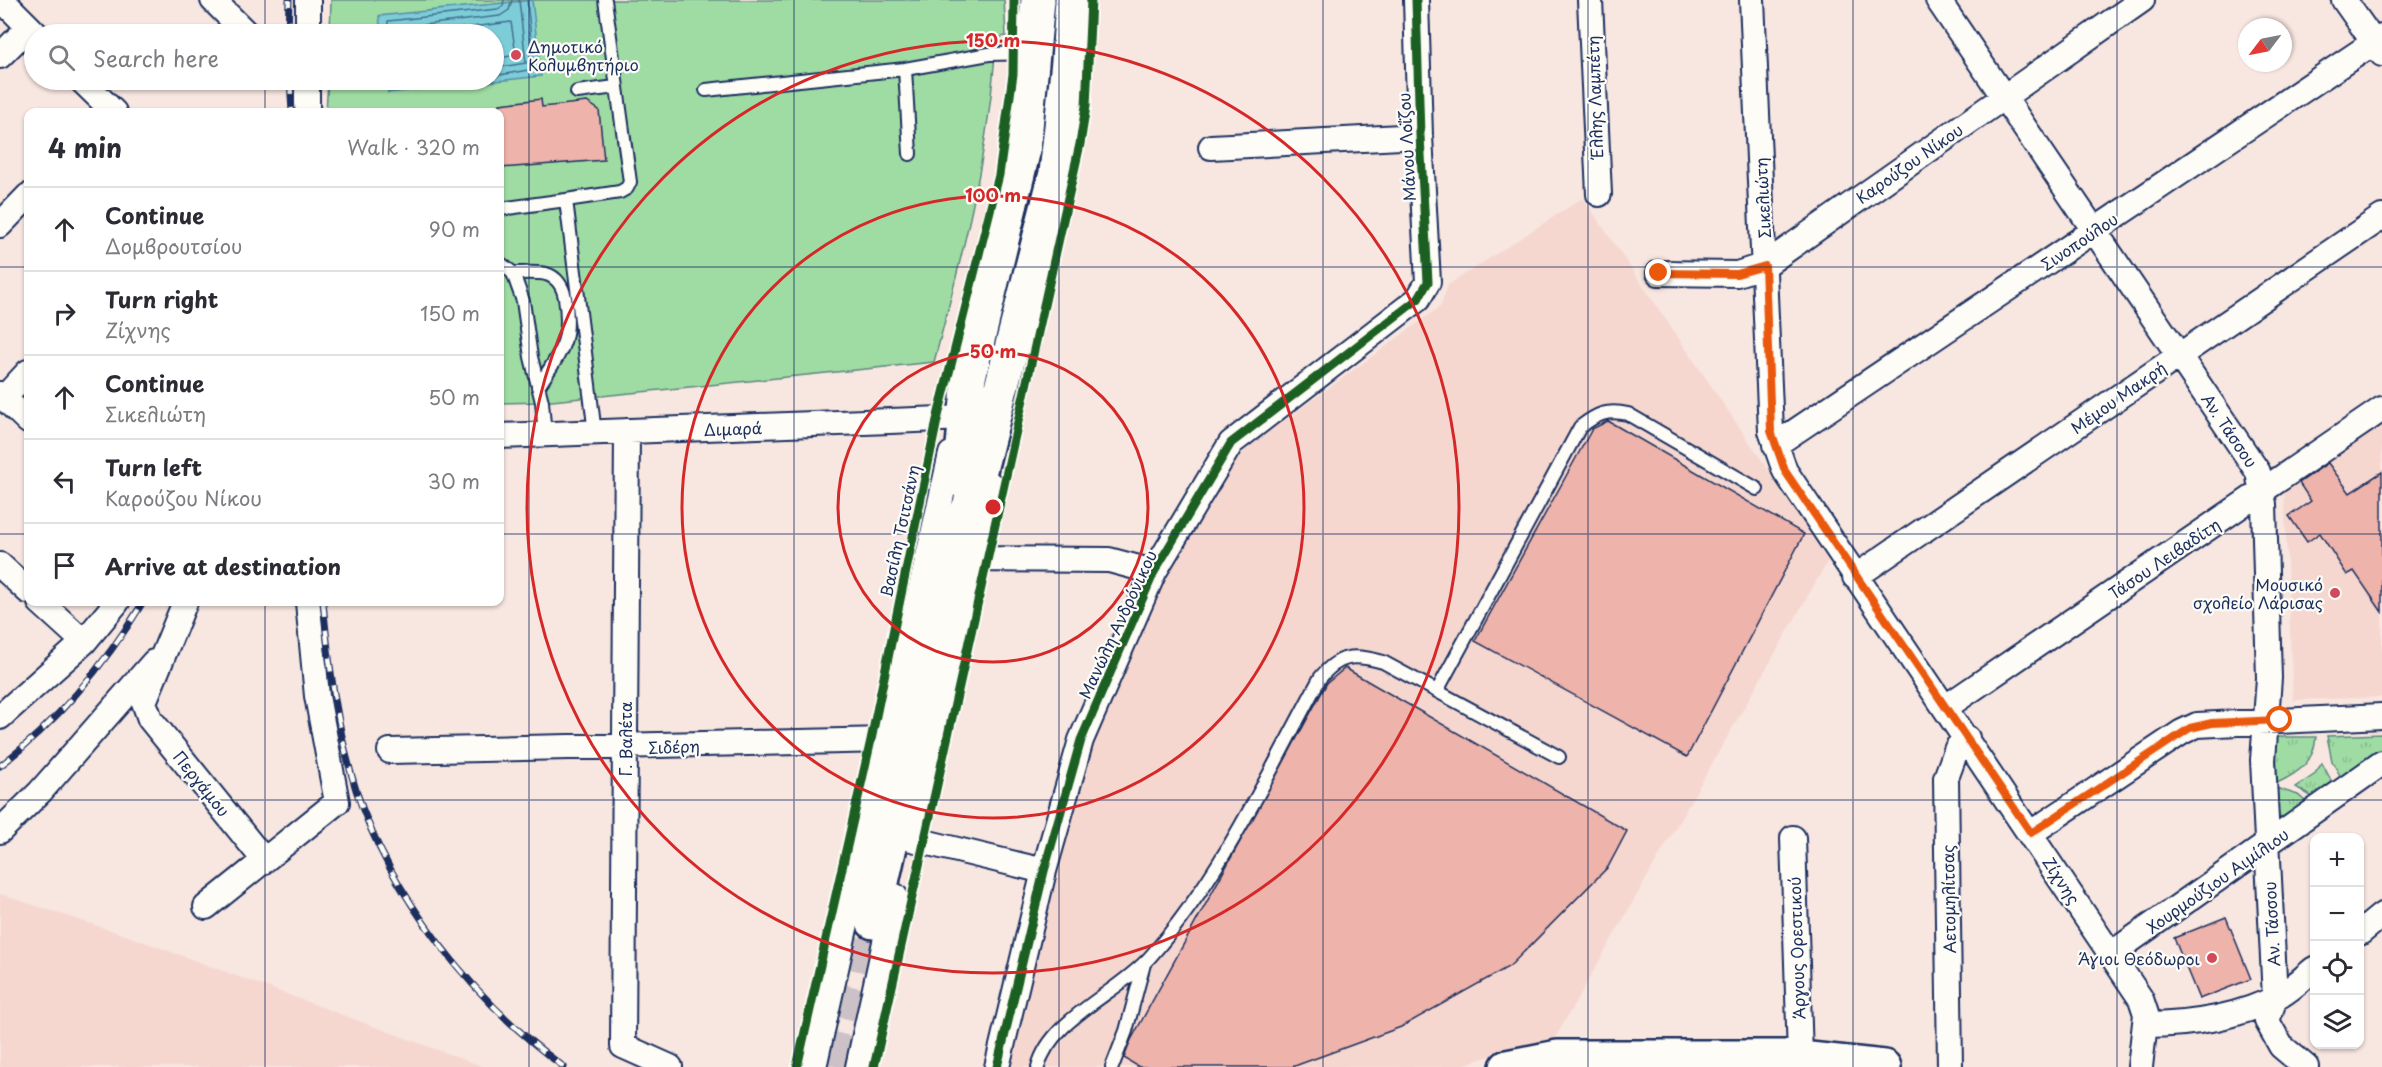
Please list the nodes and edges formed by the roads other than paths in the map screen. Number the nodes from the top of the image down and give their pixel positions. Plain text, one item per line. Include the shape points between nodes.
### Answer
1 (2, 0) edge
2 (213, 0) edge
3 (308, 0) edge
4 (605, 0) edge
5 (1038, 0) edge
6 (1072, 0) edge
7 (1416, 0) edge
8 (1590, 0) edge
9 (1752, 0) edge
10 (1938, 0) edge
11 (2142, 0) edge
12 (2344, 0) edge
13 (25, 24) edge
14 (237, 24) edge
15 (307, 24) edge
16 (24, 37) edge
17 (2379, 44) edge
18 (1034, 53) junction
19 (0, 56) edge
20 (905, 69) junction
21 (616, 87) junction
22 (91, 90) edge
23 (308, 90) edge
24 (706, 90) dead end
25 (577, 92) dead end
26 (2004, 96) junction
27 (108, 108) edge
28 (307, 108) edge
29 (1420, 136) junction
30 (1211, 147) dead end
31 (910, 154) dead end
32 (1599, 194) dead end
33 (24, 200) edge
34 (566, 200) junction
35 (504, 208) edge
36 (2382, 217) edge
37 (0, 225) edge
38 (2094, 230) junction
39 (504, 266) edge
40 (1765, 266) junction
41 (513, 273) junction
42 (1659, 273) dead end
43 (1424, 291) joint
44 (2180, 354) junction
45 (24, 376) edge
46 (538, 387) junction
47 (2, 396) edge
48 (2382, 409) edge
49 (24, 417) edge
50 (971, 421) junction
51 (627, 431) junction
52 (595, 433) junction
53 (545, 435) junction
54 (504, 436) edge
55 (1773, 438) junction
56 (1757, 489) dead end
57 (2264, 490) junction
58 (974, 559) junction
59 (0, 565) edge
60 (1154, 572) junction
61 (1855, 577) junction
62 (24, 587) edge
63 (44, 606) edge
64 (114, 606) edge
65 (183, 606) edge
66 (308, 606) edge
67 (84, 642) junction
68 (164, 649) junction
69 (1437, 691) junction
70 (1946, 707) junction
71 (2382, 716) edge
72 (0, 717) edge
73 (2266, 721) junction
74 (1967, 738) junction
75 (887, 740) junction
76 (625, 748) junction
77 (390, 751) dead end
78 (1559, 757) dead end
79 (2382, 763) edge
80 (0, 831) edge
81 (2031, 833) junction
82 (908, 838) junction
83 (1792, 838) dead end
84 (2266, 846) junction
85 (264, 860) junction
86 (1044, 871) junction
87 (206, 907) dead end
88 (2382, 915) edge
89 (873, 922) tunnel mouth
90 (2364, 930) edge
91 (2111, 954) junction
92 (1144, 964) junction
93 (2310, 972) edge
94 (2275, 998) junction
95 (2145, 1025) junction
96 (1800, 1057) junction
97 (670, 1067) edge
98 (814, 1067) edge
99 (858, 1067) edge
100 (997, 1067) edge
101 (1038, 1067) edge
102 (1112, 1067) edge
103 (1506, 1067) edge
104 (1884, 1067) edge
105 (1950, 1067) edge
106 (2140, 1067) edge
107 (2306, 1067) edge

1 - 13 street
2 - 14 street
3 - 15 street
4 - 21 lane
5 - 18 street, Βασίλη Τσιτσάνη
6 - 50 street, Βασίλη Τσιτσάνη via 1056,173
7 - 29 street, Μάνου Λοΐζου
8 - 32 street, Έλλης Λαμπέτη
9 - 40 street, Σικελιώτη
10 - 26 street, Αν. Τάσσου
11 - 26 street, Καρούζου Νίκου
12 - 17 street
16 - 19 street
17 - 38 street, Σινοπούλου
18 - 20 lane via 989,54
18 - 50 street, Βασίλη Τσιτσάνη via 1024,150 969,377
20 - 24 lane
20 - 31 lane
21 - 25 lane
21 - 34 lane via 630,182 620,192
22 - 27 street
23 - 28 street
26 - 38 street, Αν. Τάσσου
26 - 40 street, Καρούζου Νίκου
29 - 30 street
29 - 43 street, Μάνου Λοΐζου via 1429,272
33 - 37 street
34 - 35 lane
34 - 52 lane
36 - 44 street, Μέμου Μακρή
38 - 44 street, Αν. Τάσσου
38 - 55 street, Σινοπούλου
39 - 41 lane
40 - 42 street, Καρούζου Νίκου via 1737,274
40 - 55 street, Σικελιώτη
41 - 46 lane via 523,301
41 - 46 lane via 546,274 557,280 564,291 567,336
43 - 60 street, Μανώλη Ανδρόνικου via 1232,443
44 - 57 street, Αν. Τάσσου via 2255,463
44 - 61 street, Μέμου Μακρή
45 - 47 street
46 - 53 lane
47 - 49 street
48 - 57 street, Τάσου Λειβαδίτη
50 - 51 street, Διμαρά
50 - 58 street via 994,464
50 - 75 street, Βασίλη Τσιτσάνη via 950,463
50 - 89 street, Βασίλη Τσιτσάνη via 969,507 943,583
51 - 52 street, Διμαρά
51 - 76 street, Γ. Βαλέτα
52 - 53 street, Διμαρά
53 - 54 street, Διμαρά
55 - 61 street, Ζίχνης via 1785,471
56 - 69 lane via 1628,414 1610,410 1594,416 1580,428
57 - 70 street, Τάσου Λειβαδίτη
57 - 73 street, Αν. Τάσσου via 2269,678
58 - 60 street via 1109,560
58 - 82 street
59 - 62 street
60 - 86 street, Μανώλη Ανδρόνικου via 1081,740
61 - 70 street, Ζίχνης
63 - 67 street
64 - 67 street
65 - 68 street
66 - 85 street via 317,696 337,802
67 - 72 street
68 - 80 street via 53,777
68 - 85 street, Περγάμου via 144,702 150,719
69 - 78 lane
69 - 92 lane via 1383,662 1364,657 1347,657 1330,664 1219,865 1182,920
70 - 74 street, Ζίχνης
71 - 73 street
73 - 81 street via 2190,728
73 - 84 street, Αν. Τάσσου
74 - 81 street, Ζίχνης
74 - 105 street, Αετομηλίτσας via 1957,748 1947,778
75 - 76 street, Σιδέρη
75 - 98 street, Βασίλη Τσιτσάνη
76 - 77 street, Σιδέρη
76 - 97 street, Γ. Βαλέτα via 623,1046
79 - 84 street, Χουρμούζιου Αιμίλιου
81 - 91 street, Ζίχνης
82 - 86 street
82 - 99 street
83 - 96 street, Άργους Ορεστικού
84 - 91 street, Χουρμούζιου Αιμίλιου
84 - 94 street, Αν. Τάσσου
85 - 87 street
86 - 100 street, Μανώλη Ανδρόνικου
88 - 90 street
91 - 95 street, Ζίχνης via 2141,999
92 - 101 lane via 1056,1033 1043,1051
92 - 102 lane
93 - 94 street
94 - 95 street via 2208,1019
94 - 107 street, Αν. Τάσσου via 2268,1015 2270,1029 2281,1046
95 - 106 street, Ζίχνης
96 - 103 street via 1558,1057
96 - 104 street

